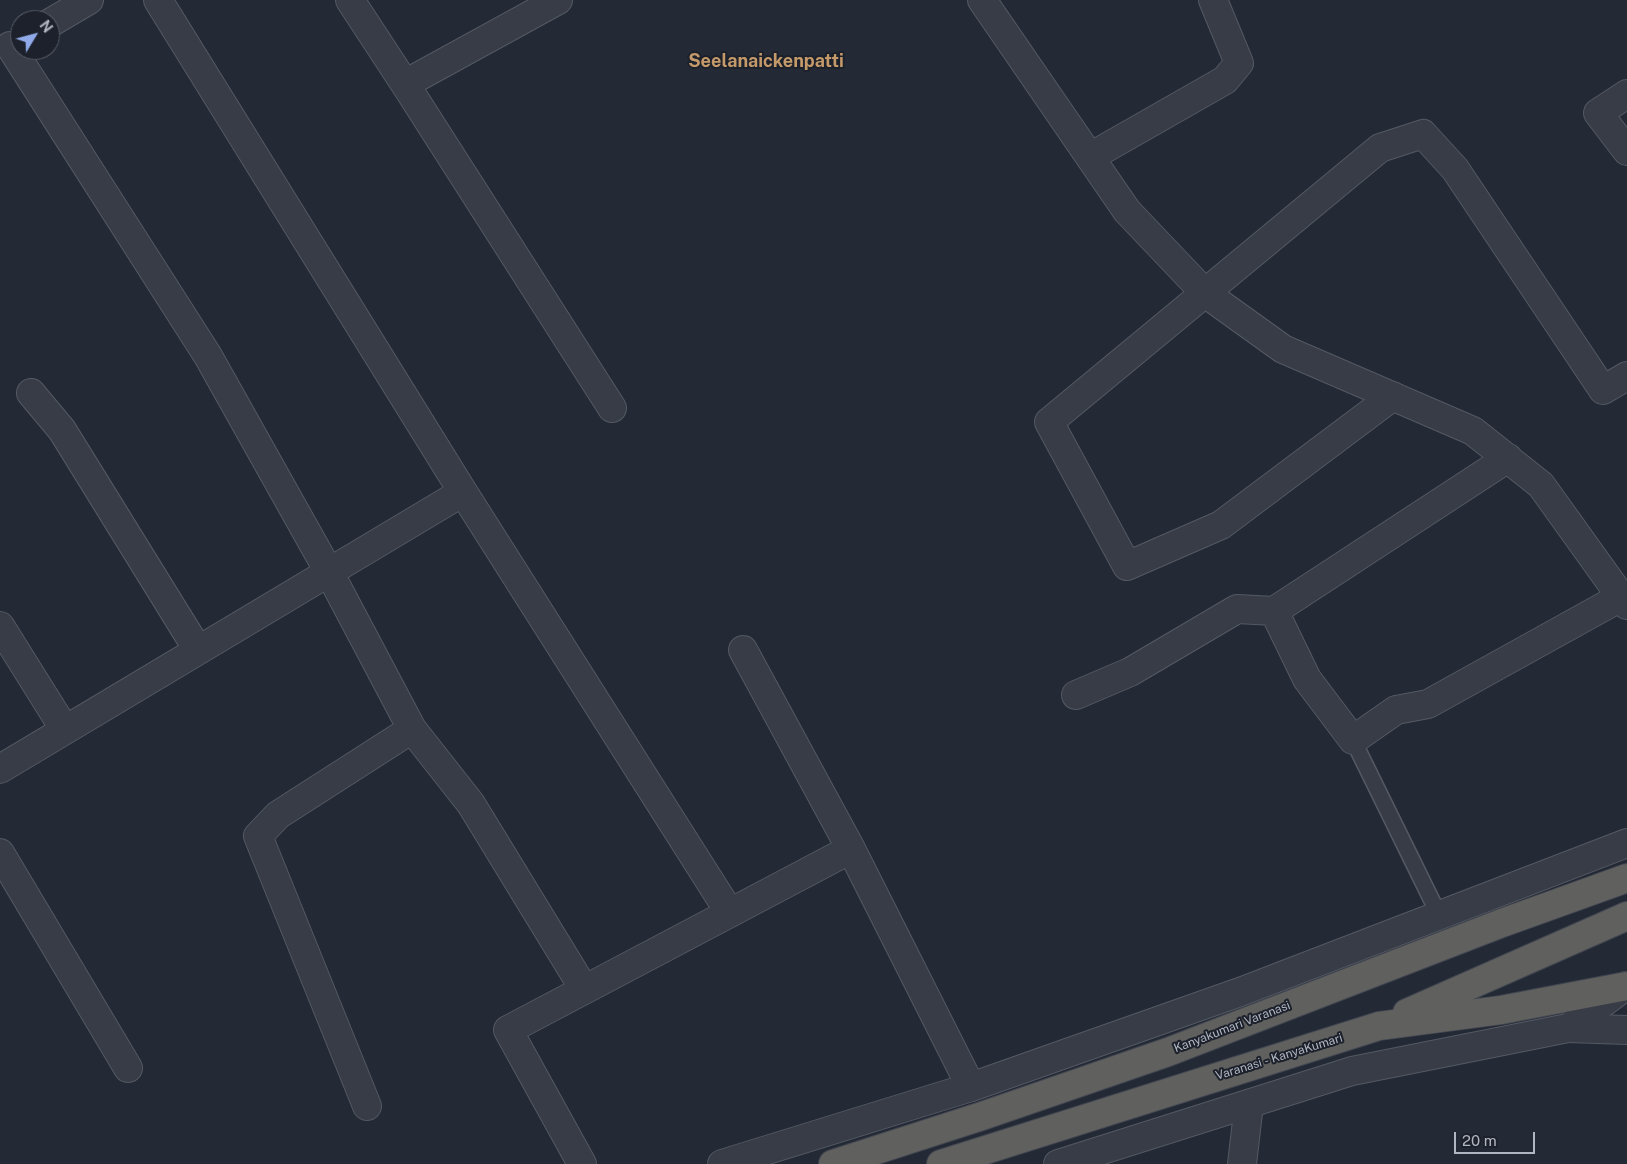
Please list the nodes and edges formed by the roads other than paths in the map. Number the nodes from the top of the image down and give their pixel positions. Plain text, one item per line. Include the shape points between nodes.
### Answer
1 (89, 0) edge
2 (158, 0) edge
3 (350, 0) edge
4 (558, 0) edge
5 (982, 0) edge
6 (1213, 0) edge
7 (60, 16) edge
8 (19, 60) edge
9 (405, 84) junction
10 (1627, 94) edge
11 (1627, 151) edge
12 (1090, 157) junction
13 (1205, 293) junction
14 (1627, 376) edge
15 (31, 393) dead end
16 (1393, 396) junction
17 (612, 408) dead end
18 (1508, 458) junction
19 (463, 492) junction
20 (329, 572) junction
21 (1624, 601) edge
22 (1274, 611) junction
23 (0, 626) edge
24 (198, 650) junction
25 (743, 650) dead end
26 (1076, 695) dead end
27 (412, 729) junction
28 (65, 730) junction
29 (1353, 740) junction
30 (0, 769) edge
31 (1627, 843) edge
32 (851, 849) junction
33 (0, 853) edge
34 (1627, 878) edge
35 (730, 913) junction
36 (1438, 915) junction
37 (1627, 916) edge
38 (1627, 986) edge
39 (584, 989) junction
40 (1379, 1026) junction
41 (1568, 1028) junction
42 (1627, 1030) edge
43 (128, 1068) dead end
44 (971, 1087) junction
45 (1250, 1104) junction
46 (367, 1106) dead end
47 (582, 1164) edge
48 (722, 1164) edge
49 (834, 1164) edge
50 (941, 1164) edge
51 (1058, 1164) edge
52 (1242, 1164) edge

1 - 7 street
2 - 19 street
3 - 9 street
4 - 9 street
5 - 12 street
6 - 12 street via 1239,64 1225,80
8 - 20 street via 208,356
9 - 17 street
10 - 11 street via 1598,113
12 - 13 street via 1127,211
13 - 14 street via 1380,148 1423,134 1455,169 1603,390
13 - 16 street via 1283,349
13 - 16 street via 1049,422 1127,566 1221,525
15 - 24 street via 62,430
16 - 18 street via 1473,431
18 - 21 street via 1541,485
18 - 22 street
19 - 20 street
19 - 35 street
20 - 24 street
20 - 27 street
21 - 29 street via 1428,704 1396,710
22 - 26 street via 1237,609 1130,672
22 - 29 street via 1307,679
23 - 28 street
24 - 28 street
25 - 32 street
27 - 39 street via 471,804
27 - 46 street via 278,815 258,836
28 - 30 street
29 - 36 lane
31 - 36 street
32 - 35 street
32 - 44 street
33 - 43 street
34 - 49 highway, Kanyakumari Varanasi via 1168,1052
35 - 39 street
36 - 44 street via 1240,992
37 - 40 highway
38 - 40 highway, Varanasi - KanyaKumari via 1501,1010
38 - 41 street
39 - 47 street via 508,1030
40 - 50 highway, Varanasi - KanyaKumari
41 - 42 street
41 - 45 street via 1352,1071
44 - 48 street
45 - 51 street
45 - 52 street

